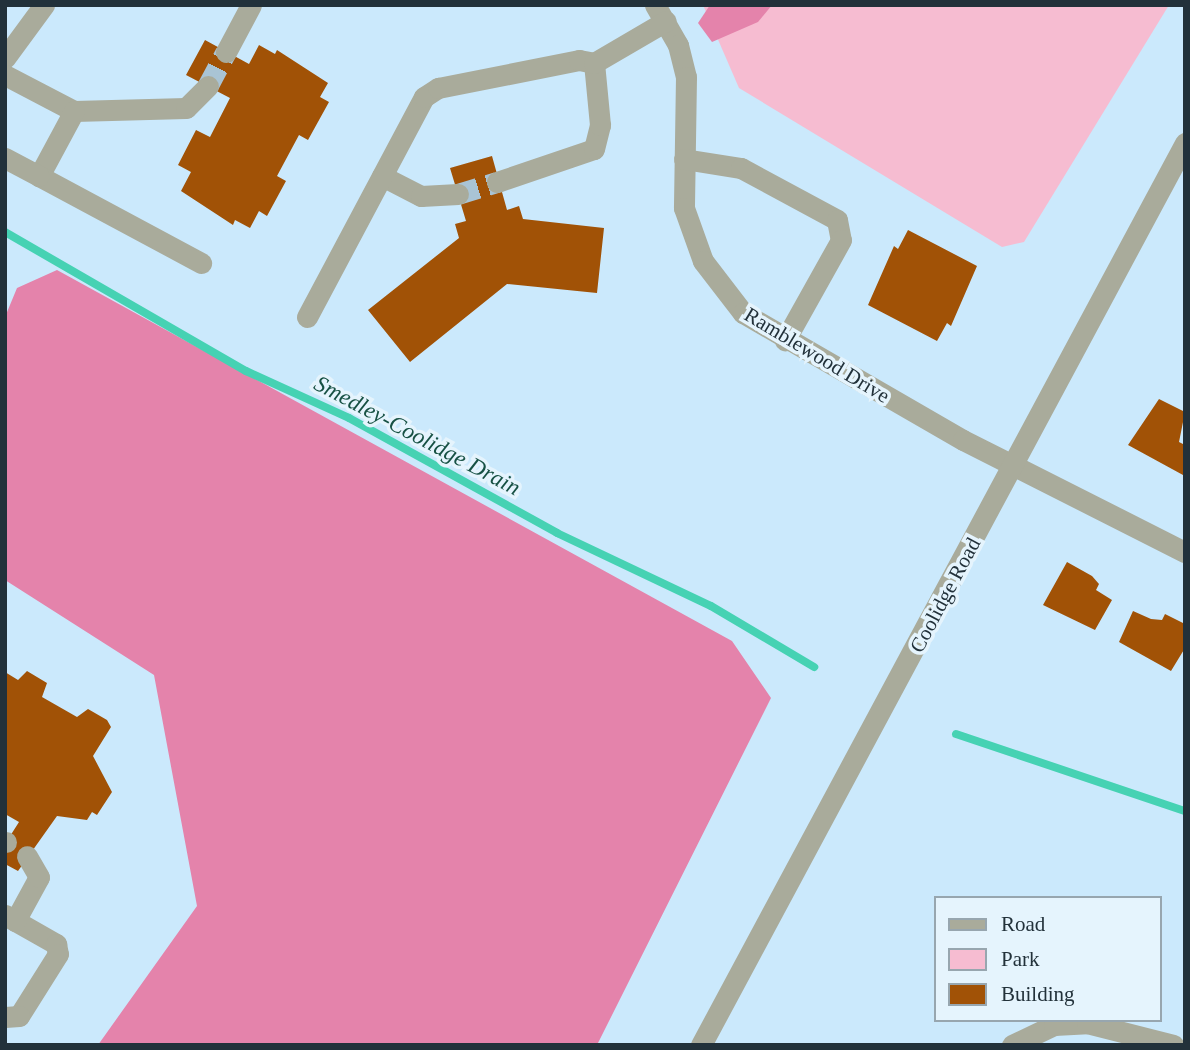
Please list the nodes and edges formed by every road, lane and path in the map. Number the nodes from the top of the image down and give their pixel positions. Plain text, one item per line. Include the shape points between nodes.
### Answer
1 (44, 5) edge
2 (251, 5) edge
3 (660, 13) edge
4 (226, 52) tunnel mouth
5 (5, 58) edge
6 (594, 63) junction
7 (5, 75) edge
8 (208, 86) tunnel mouth
9 (74, 111) junction
10 (1185, 143) edge
11 (5, 158) edge
12 (684, 159) junction
13 (39, 176) junction
14 (382, 176) junction
15 (498, 182) tunnel mouth
16 (458, 194) tunnel mouth
17 (201, 264) dead end
18 (307, 317) dead end
19 (786, 341) junction
20 (1014, 467) junction
21 (1185, 552) edge
22 (27, 856) dead end
23 (10, 918) edge
24 (5, 1017) edge
25 (701, 1045) edge
26 (1012, 1045) edge
27 (1173, 1045) edge

1 - 5 street
2 - 4 street
3 - 6 street
3 - 12 street, Ramblewood Drive via 686,77 690,109
6 - 14 street via 579,60 438,88 424,97
6 - 15 street via 600,125 594,149
7 - 9 street
8 - 9 street via 186,108
9 - 13 street
10 - 20 street, Coolidge Road
11 - 13 street
12 - 19 street, Ramblewood Drive via 684,208 703,261 743,313
12 - 19 street via 741,168 837,220 841,240
13 - 17 street
14 - 16 street via 421,197
14 - 18 street
19 - 20 street, Ramblewood Drive
20 - 21 street, Ramblewood Drive
20 - 25 street, Coolidge Road
22 - 23 street via 40,877
23 - 24 street via 55,944 58,954 19,1016
26 - 27 street via 1054,1025 1087,1023

